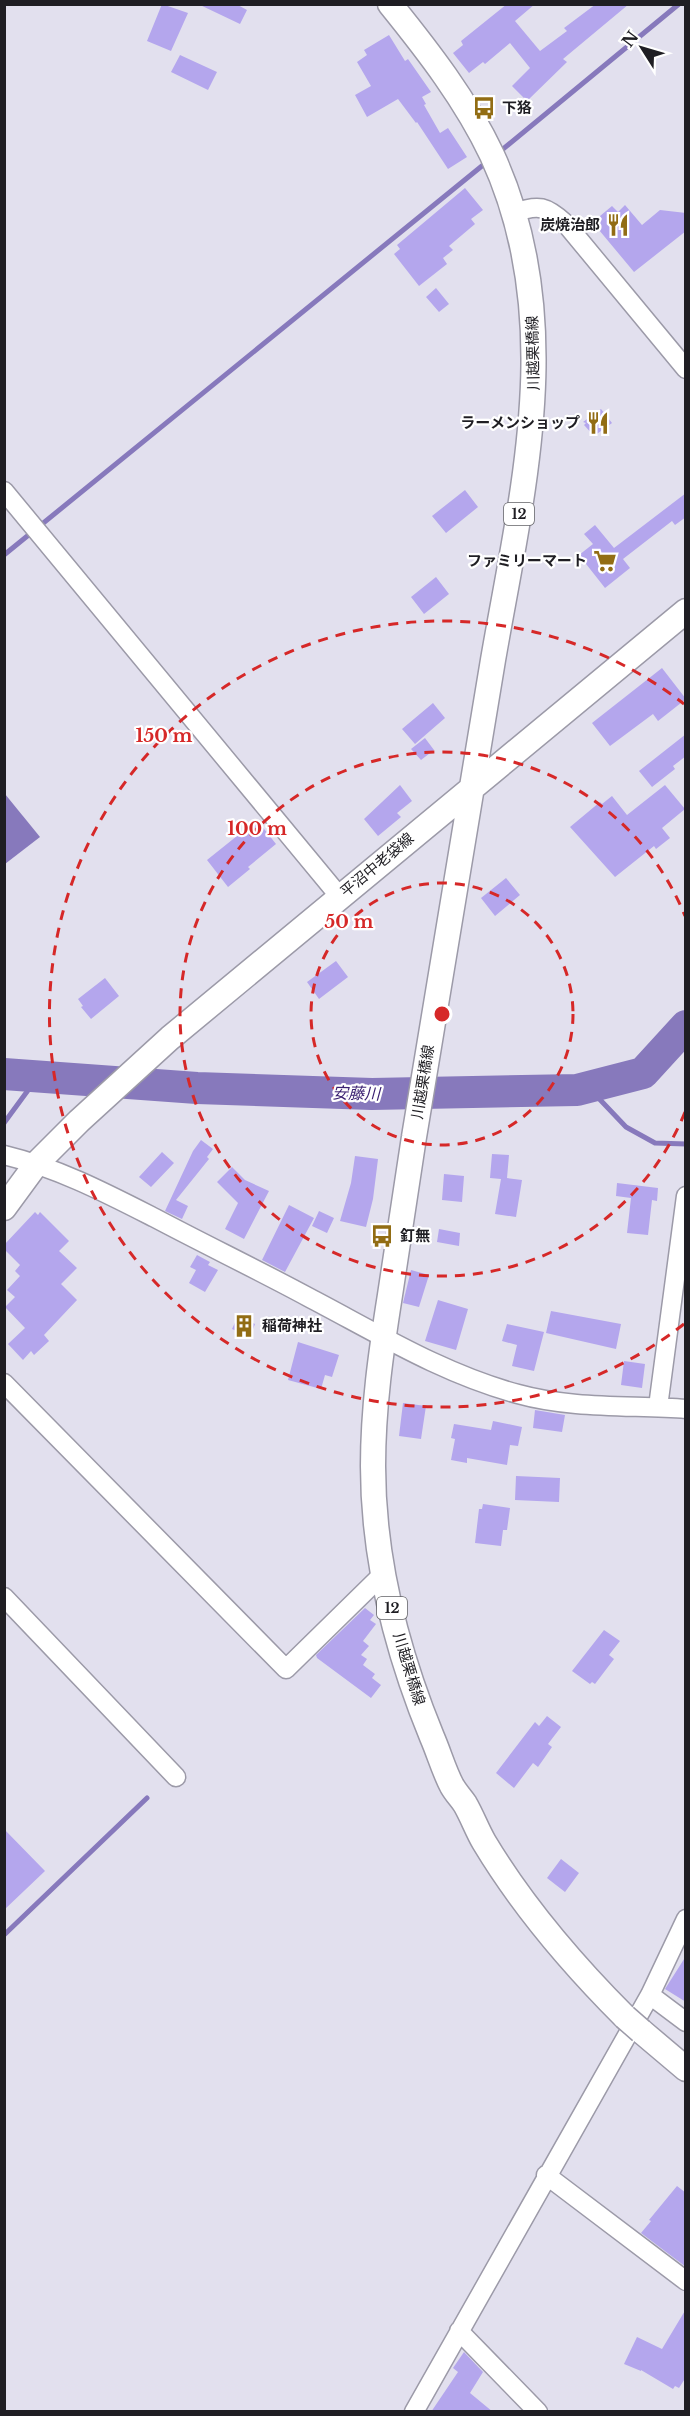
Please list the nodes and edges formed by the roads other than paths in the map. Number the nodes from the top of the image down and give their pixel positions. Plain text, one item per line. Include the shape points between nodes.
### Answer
1 (390, 4) edge
2 (513, 213) junction
3 (686, 369) edge
4 (4, 491) edge
5 (686, 611) edge
6 (471, 787) junction
7 (340, 897) junction
8 (8, 1156) edge
9 (38, 1163) junction
10 (686, 1196) edge
11 (4, 1208) edge
12 (382, 1338) junction
13 (4, 1383) edge
14 (658, 1407) junction
15 (686, 1409) edge
16 (384, 1573) junction
17 (4, 1597) edge
18 (176, 1777) dead end
19 (686, 1919) edge
20 (650, 1995) junction
21 (686, 2022) edge
22 (686, 2069) edge
23 (546, 2175) junction
24 (686, 2281) edge
25 (459, 2331) junction
26 (414, 2412) edge
27 (538, 2412) edge

1 - 2 main road, 川越栗橋線 / 12 via 475,123 502,179
2 - 3 street via 531,207 549,209 566,224
2 - 6 main road, 川越栗橋線 / 12 via 530,284 533,412
4 - 7 street
5 - 6 main road, 平沼中老袋線
6 - 7 main road, 平沼中老袋線
6 - 12 main road, 川越栗橋線 / 12
7 - 9 main road, 平沼中老袋線 via 170,1038
8 - 9 street
9 - 11 main road, 平沼中老袋線
9 - 12 street via 95,1188
10 - 14 street
12 - 14 street via 475,1380 520,1395 590,1405
12 - 16 main road, 川越栗橋線 / 12 via 373,1467 375,1517
13 - 16 street via 286,1669
14 - 15 street
16 - 22 main road, 川越栗橋線 / 12 via 410,1676 453,1788 482,1839 544,1928 576,1966 633,2024
17 - 18 street
19 - 20 street
20 - 21 street
20 - 23 street
23 - 24 street
23 - 25 street
25 - 26 street
25 - 27 street

